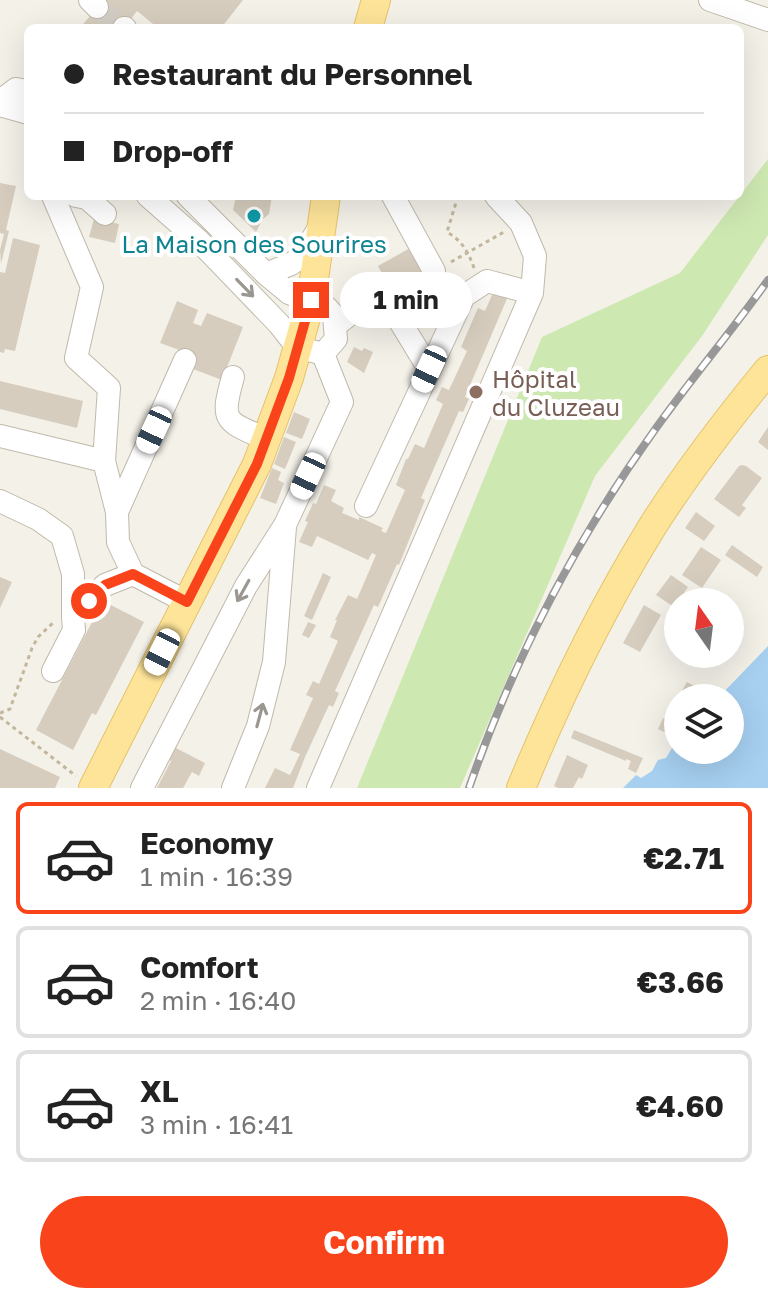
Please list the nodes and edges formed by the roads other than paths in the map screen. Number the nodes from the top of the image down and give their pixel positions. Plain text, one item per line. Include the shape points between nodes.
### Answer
1 (376, 0) edge
2 (710, 0) edge
3 (768, 20) edge
4 (369, 24) edge
5 (24, 90) edge
6 (0, 103) edge
7 (24, 112) edge
8 (55, 200) edge
9 (89, 200) edge
10 (153, 200) edge
11 (192, 200) edge
12 (395, 200) edge
13 (500, 200) edge
14 (522, 200) edge
15 (325, 208) edge
16 (105, 214) dead end
17 (521, 223) junction
18 (434, 271) road end
19 (266, 274) junction
20 (532, 293) junction
21 (311, 300) junction
22 (336, 325) junction
23 (310, 351) junction
24 (185, 360) dead end
25 (429, 369) junction
26 (768, 370) edge
27 (233, 377) dead end
28 (0, 436) edge
29 (266, 439) junction
30 (104, 461) junction
31 (0, 501) edge
32 (366, 506) dead end
33 (117, 512) junction
34 (285, 525) junction
35 (133, 574) junction
36 (187, 602) junction
37 (73, 617) junction
38 (53, 671) dead end
39 (84, 781) edge
40 (142, 788) edge
41 (233, 788) edge
42 (318, 788) edge
43 (521, 788) edge

1 - 4 main road
2 - 3 street
5 - 6 street via 16,89
6 - 7 street
8 - 30 street via 92,287 76,358 109,388
9 - 16 street
10 -> 23 street
11 - 19 street
12 - 18 street
13 - 17 street
14 - 17 street
15 - 19 street via 301,257
15 - 21 main road
17 - 20 street via 535,256
19 - 21 street via 289,293
20 - 25 street via 487,281 464,296
20 - 42 street
21 - 22 street via 327,308
21 - 23 main road
22 - 23 street via 336,339
22 - 25 street via 384,295
23 - 29 main road via 289,378
23 - 34 street via 342,402
24 - 33 street
25 - 32 street
26 - 43 main road via 696,462 614,591
27 - 29 street via 225,406 228,418
28 - 30 street
29 - 36 main road
30 - 33 street
31 - 37 street via 62,536 73,574
33 - 35 street via 118,542
34 -> 40 street via 246,586
41 -> 34 street via 258,726 274,662
35 - 36 street
35 - 37 street via 105,585
36 - 39 main road
37 - 38 street via 74,630

